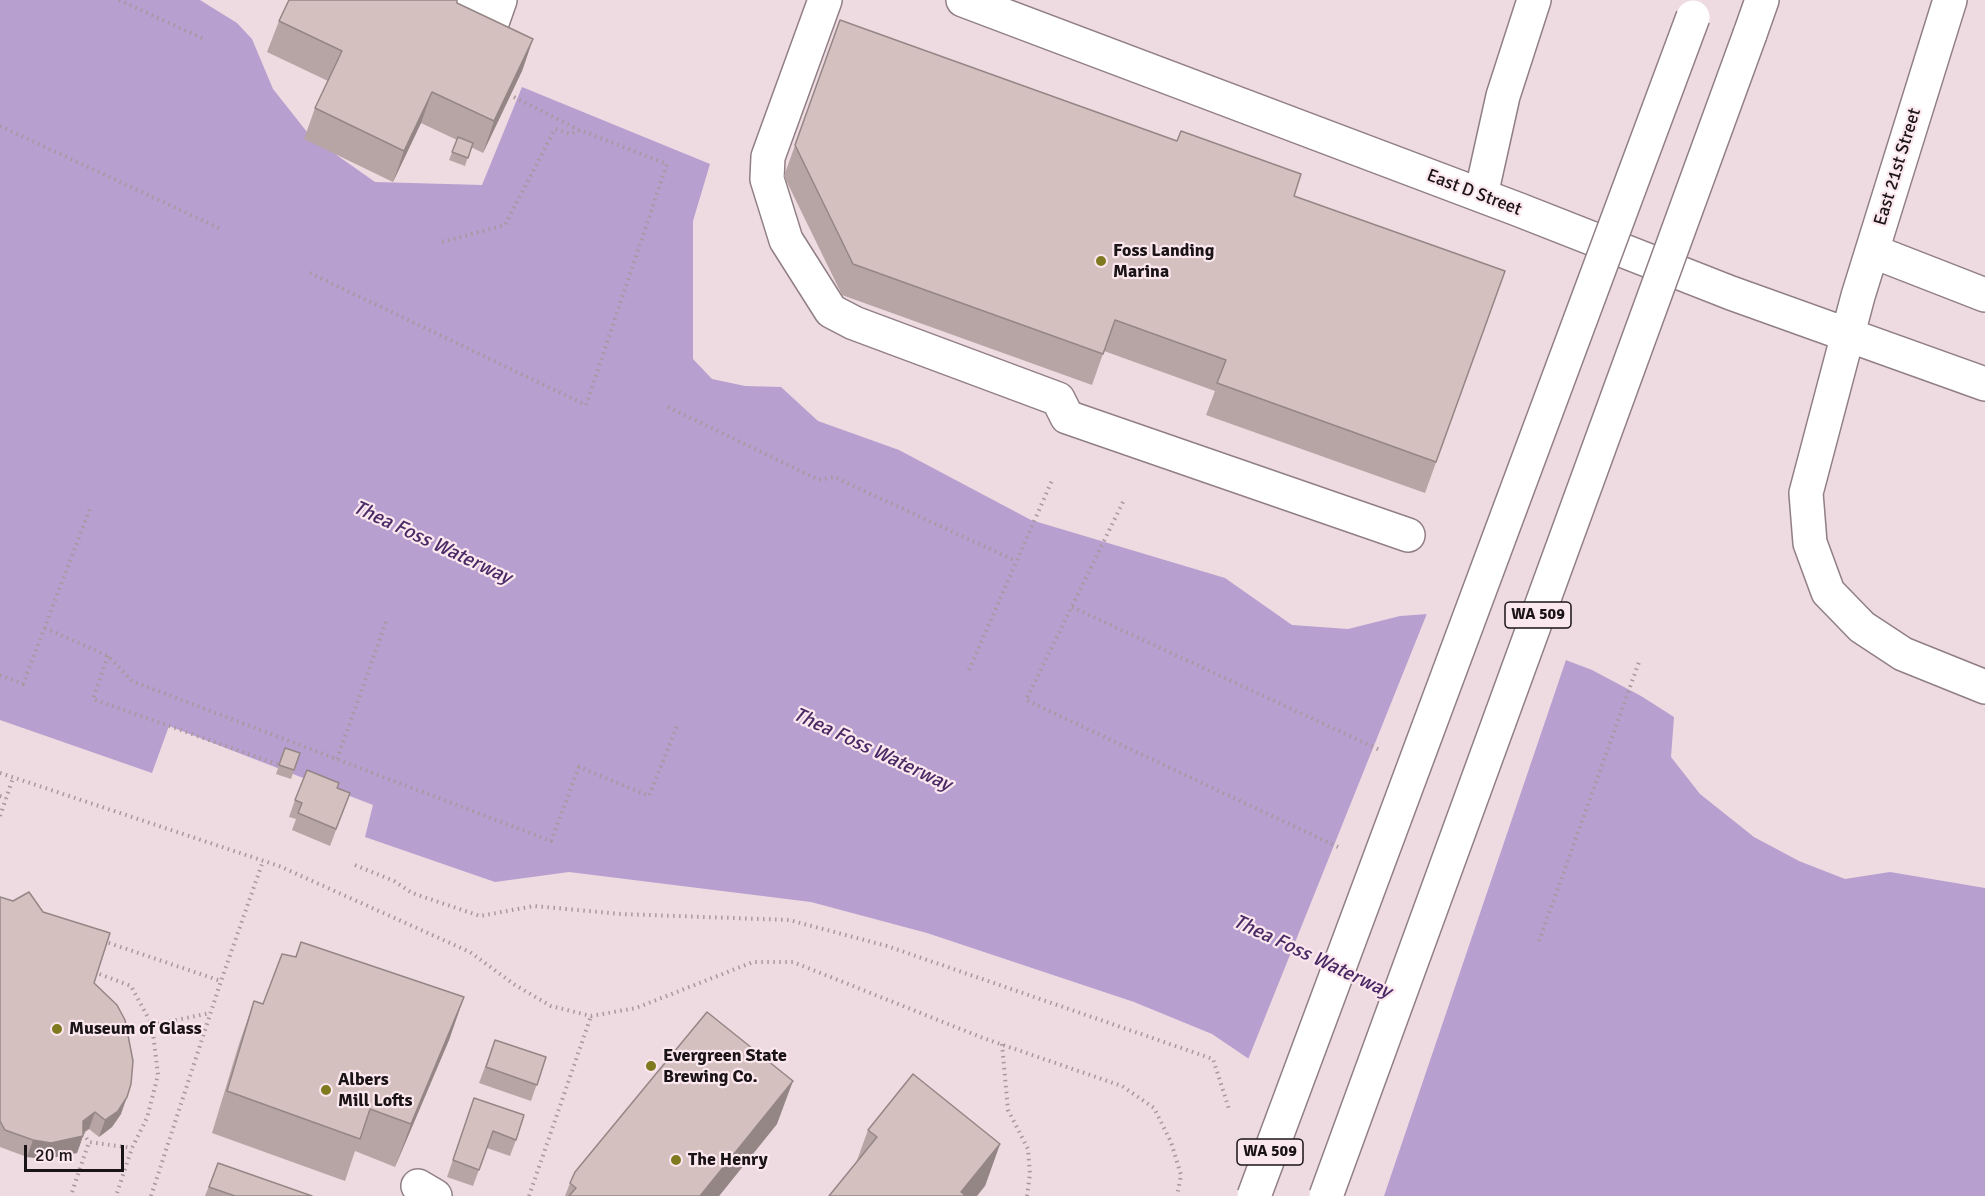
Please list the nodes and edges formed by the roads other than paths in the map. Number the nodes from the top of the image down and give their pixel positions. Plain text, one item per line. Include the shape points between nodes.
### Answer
1 (825, 0) edge
2 (963, 0) edge
3 (1534, 0) edge
4 (1762, 0) edge
5 (1950, 0) edge
6 (1696, 9) edge
7 (1038, 13) edge
8 (1480, 195) junction
9 (1872, 251) junction
10 (1985, 295) edge
11 (1847, 335) junction
12 (1985, 384) edge
13 (1408, 535) dead end
14 (1985, 687) edge
15 (1254, 1196) edge
16 (1326, 1196) edge

1 - 13 main road via 768,157 767,179 786,240 831,311 1058,399 1067,417
2 - 7 main road, East D Street
3 - 8 main road via 1503,96
4 - 16 main road, WA 509, bridge
5 - 9 main road, East 21st Street
6 - 15 main road, WA 509, bridge
7 - 8 main road, East D Street
8 - 11 main road, East D Street
9 - 10 main road
9 - 11 main road, East 21st Street
11 - 12 main road, East D Street
11 - 14 main road, East 21st Street via 1806,493 1810,543 1828,592 1862,627 1903,654

